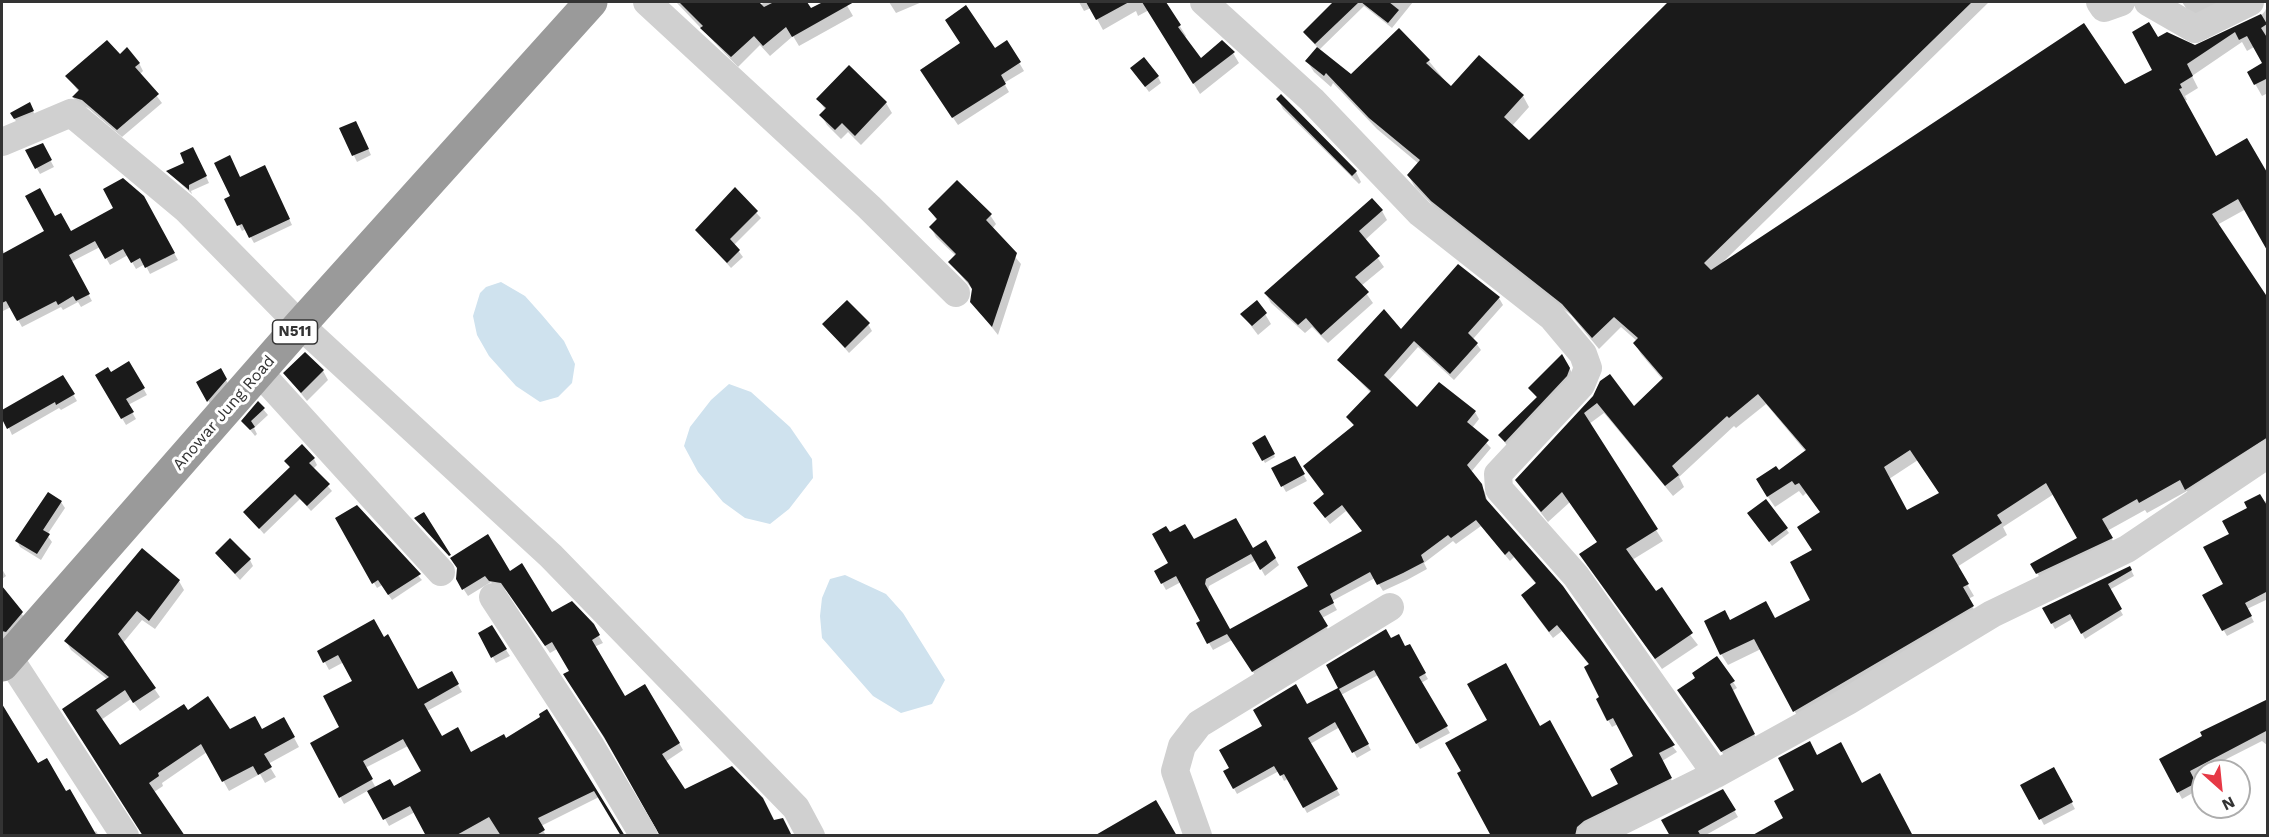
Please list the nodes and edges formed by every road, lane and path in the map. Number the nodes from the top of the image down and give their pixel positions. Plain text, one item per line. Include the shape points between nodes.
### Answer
1 (591, 2) edge
2 (647, 2) edge
3 (1204, 2) edge
4 (2100, 2) edge
5 (2121, 2) edge
6 (2148, 2) edge
7 (2250, 2) edge
8 (2, 142) edge
9 (956, 293) dead end
10 (300, 325) junction
11 (260, 373) junction
12 (2268, 454) edge
13 (441, 572) dead end
14 (493, 597) dead end
15 (1390, 607) dead end
16 (4, 656) edge
17 (1716, 774) junction
18 (125, 836) edge
19 (644, 836) edge
20 (811, 836) edge
21 (1198, 836) edge
22 (1591, 836) edge

1 - 10 highway, Anowar Jung Road / N511
2 - 9 street
3 - 17 street via 1312,100 1420,213 1552,318 1583,354 1588,368 1581,385 1498,474 1499,489 1576,576
4 - 5 street via 2104,8
6 - 7 street via 2195,29
8 - 10 street via 70,113 186,209
10 - 11 highway, Anowar Jung Road / N511
10 - 20 street via 551,556 796,808
11 - 13 street
11 - 16 highway, Anowar Jung Road / N511
12 - 17 street via 2127,549 1992,614 1848,701
14 - 19 street
15 - 21 street via 1199,724 1182,746 1175,771
16 - 18 street
17 - 22 street

